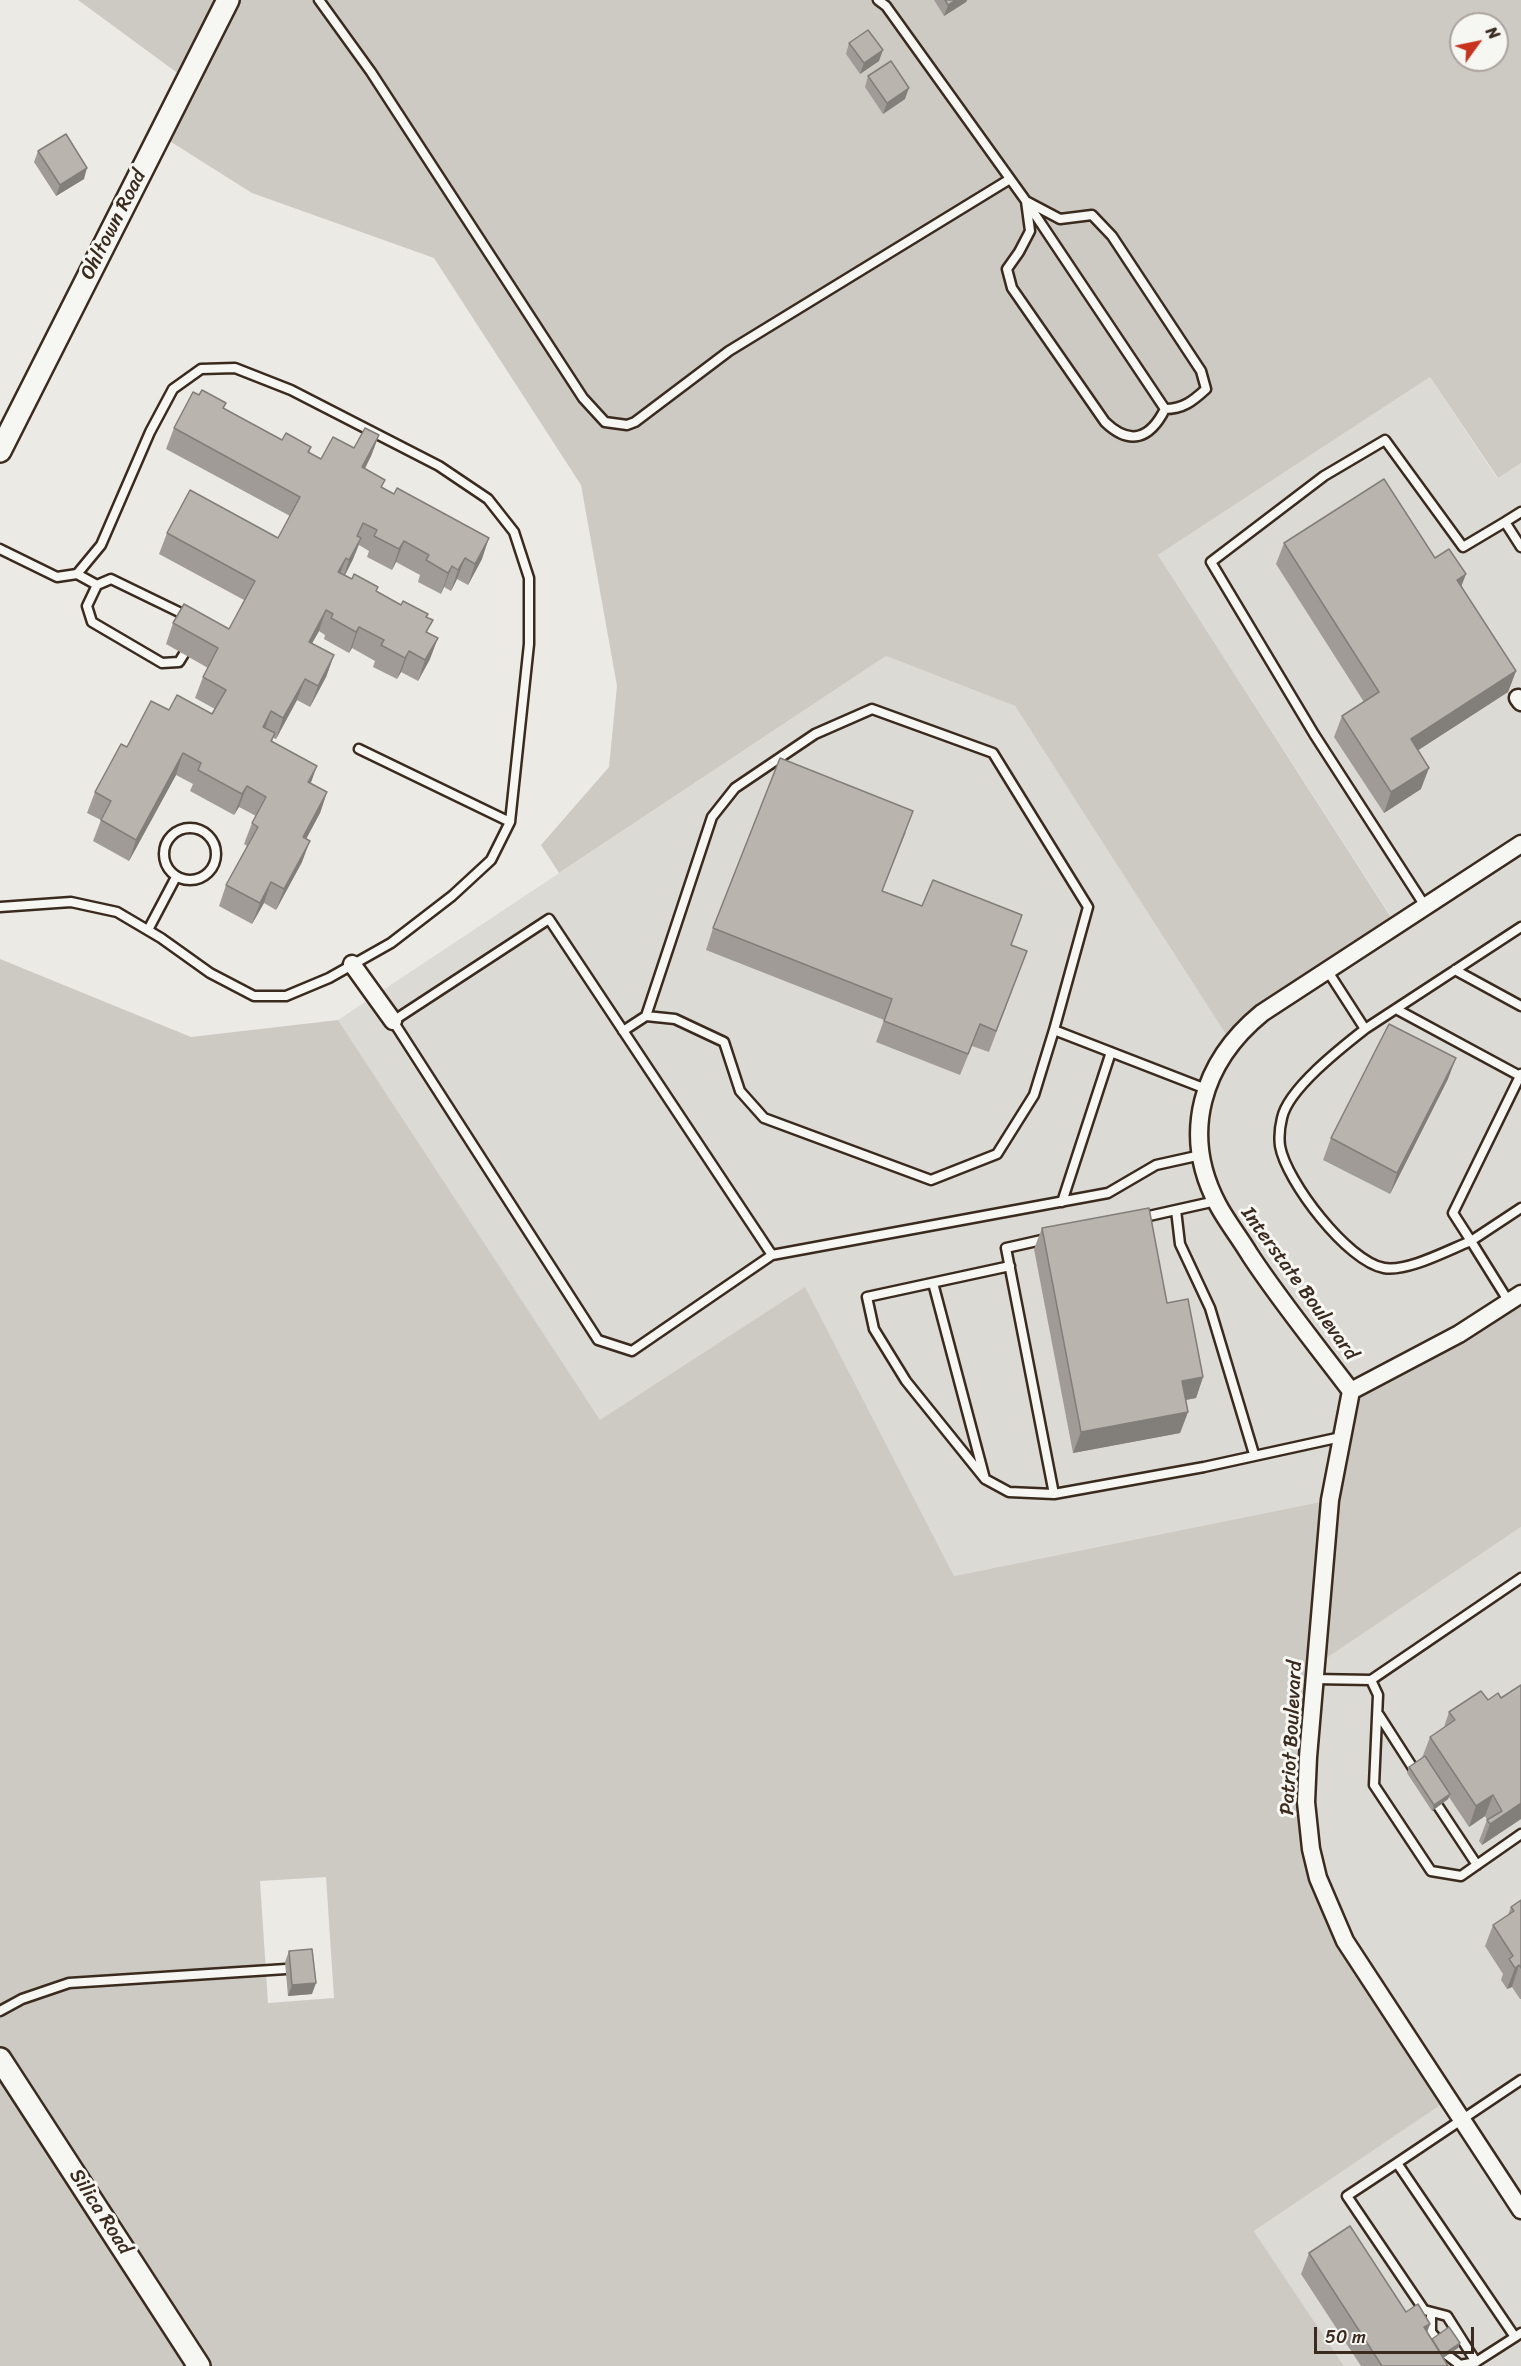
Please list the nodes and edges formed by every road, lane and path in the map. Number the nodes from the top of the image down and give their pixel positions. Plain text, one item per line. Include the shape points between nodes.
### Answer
1 (228, 0) edge
2 (319, 0) edge
3 (878, 0) edge
4 (1010, 179) junction
5 (1026, 201) junction
6 (1165, 409) junction
7 (0, 451) edge
8 (1521, 512) edge
9 (1505, 522) junction
10 (1521, 547) edge
11 (0, 549) edge
12 (77, 573) junction
13 (97, 585) junction
14 (359, 749) dead end
15 (510, 822) junction
16 (1521, 844) edge
17 (176, 877) junction
18 (1425, 906) junction
19 (0, 907) edge
20 (1521, 927) edge
21 (148, 930) junction
22 (352, 964) junction
23 (1327, 970) junction
24 (1455, 970) junction
25 (1521, 1006) edge
26 (1396, 1009) junction
27 (646, 1016) junction
28 (393, 1021) junction
29 (1365, 1029) junction
30 (1054, 1030) junction
31 (623, 1031) junction
32 (1111, 1052) junction
33 (1520, 1075) edge
34 (1206, 1089) junction
35 (1201, 1155) junction
36 (1216, 1201) junction
37 (1062, 1202) junction
38 (1521, 1208) edge
39 (1176, 1210) junction
40 (1131, 1220) edge
41 (1052, 1238) edge
42 (1471, 1241) junction
43 (772, 1255) junction
44 (1010, 1266) junction
45 (933, 1283) junction
46 (1515, 1298) edge
47 (1351, 1391) junction
48 (1341, 1437) junction
49 (1254, 1454) junction
50 (986, 1479) junction
51 (1054, 1494) junction
52 (1521, 1578) edge
53 (1314, 1679) junction
54 (1371, 1680) junction
55 (1378, 1714) junction
56 (1413, 1768) edge
57 (1438, 1806) edge
58 (1521, 1834) edge
59 (1477, 1865) junction
60 (286, 1969) dead end
61 (0, 2011) edge
62 (0, 2059) edge
63 (1521, 2080) edge
64 (1461, 2119) junction
65 (1397, 2163) junction
66 (1521, 2210) edge
67 (1431, 2312) junction
68 (1518, 2335) edge
69 (1437, 2339) edge
70 (1447, 2355) edge
71 (1476, 2362) junction
72 (199, 2366) edge

1 - 7 street, Ohltown Road
2 - 4 lane via 371,72 583,398 605,422 627,425 644,417 729,351
3 - 4 lane
4 - 5 lane
5 - 6 lane
5 - 6 lane via 1060,219 1092,215 1112,236 1201,371 1206,389 1178,409
5 - 6 lane via 1030,231 1007,269 1012,288 1117,434 1147,434
8 - 9 lane
9 - 10 lane
9 - 18 lane via 1464,547 1385,440 1324,476 1211,562 1314,734
11 - 12 lane via 57,578
12 - 13 lane
12 - 15 lane via 101,545 173,389 201,369 235,368 291,390 439,466 488,499 514,532 529,578 529,644
13 - 13 lane via 87,606 92,622 162,663 179,662 198,631 179,612 111,579
14 - 15 lane
15 - 22 lane via 491,860 452,896 391,943
16 - 18 street, Interstate Boulevard
17 - 17 lane via 200,879 214,865 214,844 200,830 179,830 165,844 165,865
17 - 21 lane
18 - 23 street, Interstate Boulevard
19 - 21 lane via 71,902 117,912
20 - 24 lane
21 - 22 lane via 210,973 254,996 286,996
22 - 28 street
23 - 29 lane
23 - 34 street, Interstate Boulevard via 1245,1027 1227,1046
24 - 25 lane
24 - 26 lane
26 - 29 lane
26 - 33 lane
27 - 30 lane via 675,1019 724,1042 740,1091 764,1119 930,1180 997,1154 1034,1095
27 - 30 lane via 712,817 735,788 797,746 872,709 993,753 1088,907
27 - 31 lane
28 - 31 lane via 549,919
28 - 43 lane via 598,1340 632,1351
29 - 42 lane via 1293,1094 1282,1117 1280,1146 1292,1174 1316,1212 1347,1247 1368,1263 1385,1269 1406,1267
30 - 32 lane
31 - 43 lane
32 - 34 lane
32 - 37 lane
33 - 42 lane via 1453,1213
34 - 35 street, Interstate Boulevard via 1199,1121
35 - 36 street, Interstate Boulevard
35 - 37 lane via 1156,1165 1108,1193
36 - 39 lane
36 - 47 street, Interstate Boulevard via 1275,1292
37 - 43 lane
38 - 42 lane
39 - 40 lane
39 - 49 lane via 1180,1244 1210,1308
41 - 44 lane via 1006,1248
42 - 46 lane
44 - 45 lane
44 - 51 lane
45 - 50 lane
45 - 50 lane via 867,1297 874,1329 906,1381
46 - 47 street, Interstate Boulevard via 1459,1334
47 - 48 street, Patriot Boulevard
48 - 49 lane
48 - 53 street, Patriot Boulevard via 1330,1500
49 - 51 lane
50 - 51 lane via 1009,1492
52 - 54 lane
53 - 54 lane
53 - 64 street, Patriot Boulevard via 1306,1802 1318,1878 1345,1941
54 - 55 lane via 1378,1695
55 - 56 lane
55 - 59 lane via 1374,1785 1431,1871 1461,1876
57 - 59 lane
58 - 59 lane
60 - 61 lane via 69,1983
62 - 72 street, Silica Road
63 - 64 lane
64 - 65 lane
64 - 66 street, Patriot Boulevard
65 - 67 lane via 1347,2196 1424,2310
65 - 68 lane
67 - 69 lane via 1431,2332
67 - 71 lane via 1448,2316
68 - 71 lane
70 - 71 lane via 1460,2365

